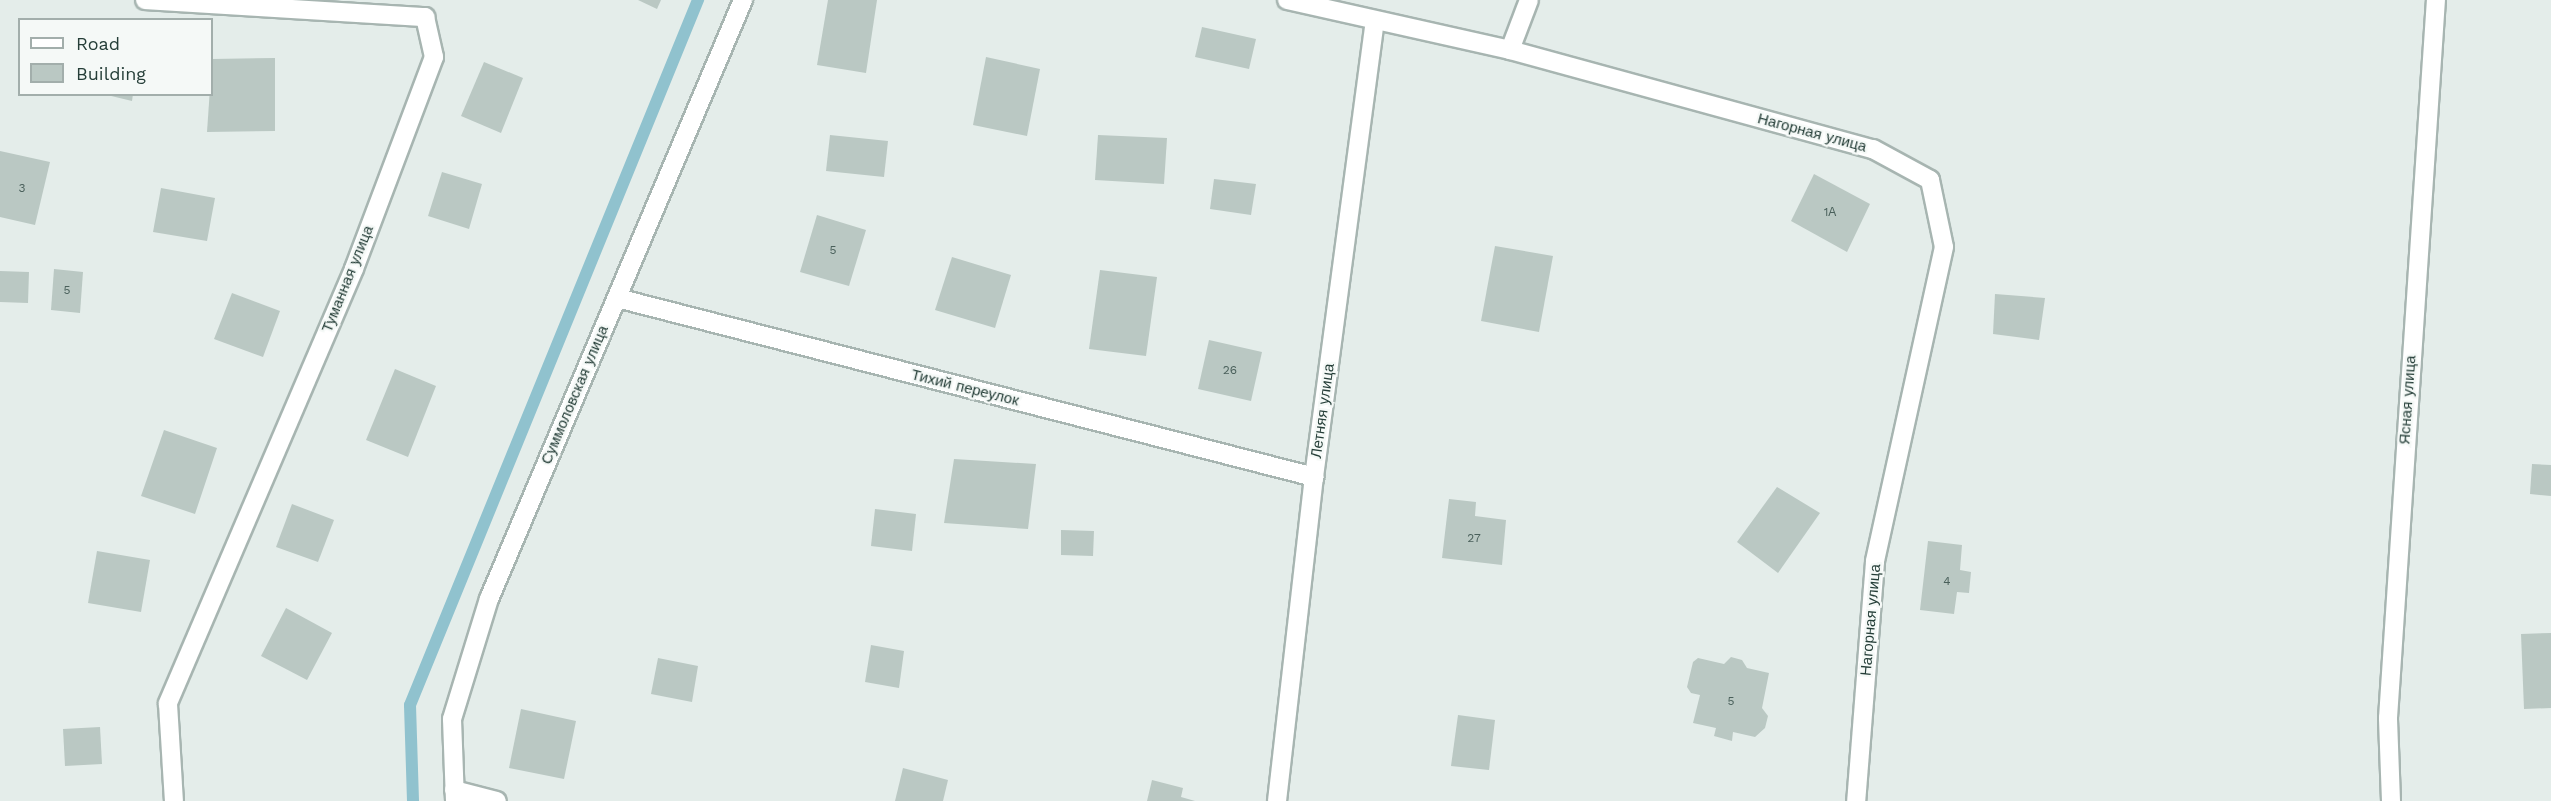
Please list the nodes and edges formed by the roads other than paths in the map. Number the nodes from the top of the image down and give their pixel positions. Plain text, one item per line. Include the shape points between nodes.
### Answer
1 (145, 0) edge
2 (743, 0) edge
3 (1287, 0) edge
4 (1529, 0) edge
5 (2436, 0) edge
6 (1375, 21) junction
7 (1510, 50) junction
8 (617, 298) junction
9 (1314, 477) junction
10 (454, 796) edge
11 (174, 801) edge
12 (497, 801) edge
13 (1277, 801) edge
14 (1856, 801) edge
15 (2391, 801) edge

1 - 11 street, Туманная улица via 425,17 434,57 354,269 168,704
2 - 8 street, Суммоловская улица
3 - 6 street, Нагорная улица
4 - 7 street
5 - 15 street, Ясная улица via 2388,718
6 - 7 street, Нагорная улица
6 - 9 street, Летняя улица
7 - 14 street, Нагорная улица via 1874,149 1930,180 1944,246 1875,562
8 - 9 street, Тихий переулок
8 - 10 street, Суммоловская улица via 489,599 452,719
9 - 13 street, Летняя улица
10 - 12 street

